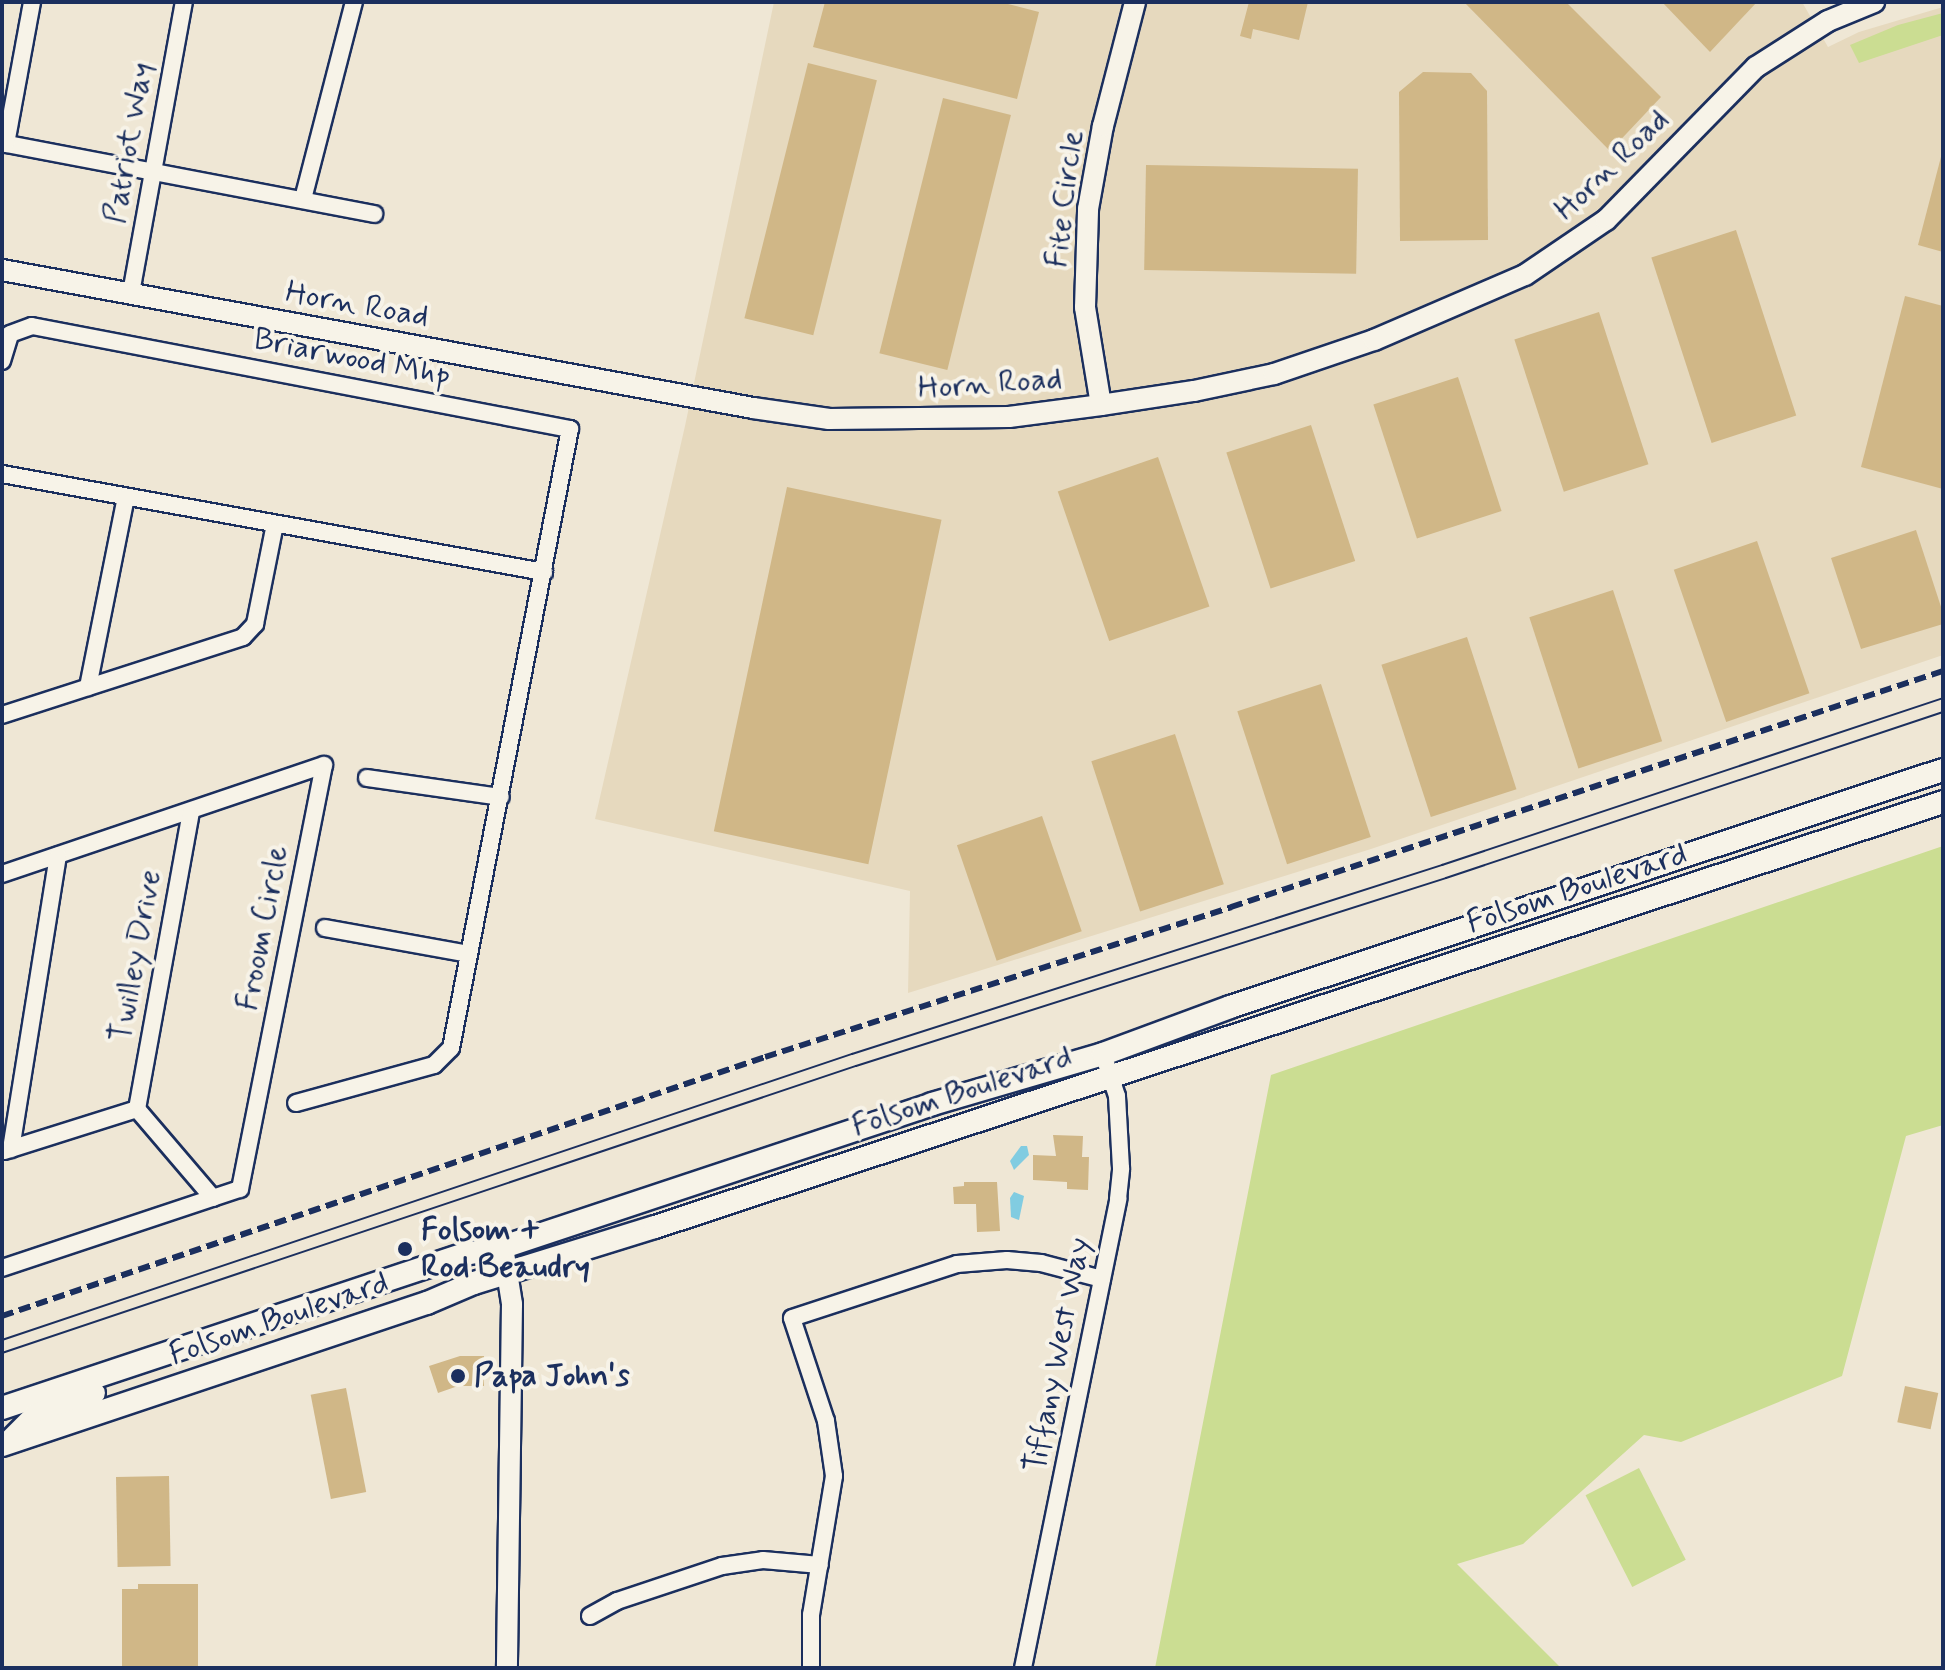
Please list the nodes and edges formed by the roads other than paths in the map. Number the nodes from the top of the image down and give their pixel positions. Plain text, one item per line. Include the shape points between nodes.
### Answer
1 (32, 2) edge
2 (184, 2) edge
3 (354, 2) edge
4 (1135, 2) edge
5 (1874, 2) edge
6 (1825, 11) edge
7 (4, 143) edge
8 (151, 170) junction
9 (303, 199) junction
10 (374, 214) dead end
11 (2, 270) edge
12 (131, 293) junction
13 (2, 361) edge
14 (1101, 405) junction
15 (2, 474) edge
16 (126, 497) junction
17 (275, 524) junction
18 (544, 572) junction
19 (88, 687) junction
20 (2, 715) edge
21 (1943, 770) edge
22 (367, 778) dead end
23 (501, 797) junction
24 (1943, 802) edge
25 (191, 812) junction
26 (58, 856) junction
27 (2, 874) edge
28 (325, 928) dead end
29 (469, 954) junction
30 (1103, 1054) junction
31 (1111, 1077) junction
32 (296, 1103) dead end
33 (137, 1109) junction
34 (6, 1150) edge
35 (213, 1198) junction
36 (503, 1247) junction
37 (2, 1268) edge
38 (510, 1273) junction
39 (1102, 1279) junction
40 (117, 1371) junction
41 (2, 1408) edge
42 (5, 1444) edge
43 (820, 1565) junction
44 (590, 1616) dead end
45 (507, 1668) edge
46 (811, 1668) edge
47 (1023, 1668) edge

1 - 7 street
2 - 8 street, Patriot Way
3 - 9 street
4 - 14 street, Fite Circle via 1088,209 1085,307
5 - 6 street, Horn Road
6 - 14 street, Horn Road via 1756,67 1606,220 1525,275 1374,340 1274,374
7 - 8 street
8 - 9 street
8 - 12 street, Patriot Way
9 - 10 street
11 - 12 street, Horn Road
12 - 14 street, Horn Road via 829,419 1009,417
13 - 18 street, Briarwood Mhp via 10,334 32,326 570,429
15 - 16 street
16 - 17 street
16 - 19 street
17 - 18 street
17 - 19 street via 250,632
18 - 23 street, Briarwood Mhp
19 - 20 street
21 - 30 main road, Folsom Boulevard
22 - 23 street
23 - 29 street, Briarwood Mhp
24 - 31 main road, Folsom Boulevard
25 - 26 street, Froom Circle
25 - 33 street, Twilley Drive
25 - 35 street, Froom Circle via 324,765 240,1189
26 - 27 street, Froom Circle
26 - 34 street
28 - 29 street
29 - 32 street, Briarwood Mhp via 451,1048 444,1058
30 - 31 street, Tiffany West Way
30 - 36 main road, Folsom Boulevard via 887,1119
31 - 38 main road, Folsom Boulevard
31 - 39 street, Tiffany West Way via 1121,1168
33 - 34 street
33 - 35 street
35 - 37 street, Froom Circle
36 - 38 street
36 - 40 main road, Folsom Boulevard via 465,1254
38 - 42 main road, Folsom Boulevard
38 - 45 street
39 - 43 street via 1041,1263 957,1264 792,1318 832,1448 832,1504
39 - 47 street, Tiffany West Way
40 - 41 main road, Folsom Boulevard
40 - 42 main road via 103,1390 36,1415
43 - 44 street via 763,1560 722,1566 617,1601
43 - 46 street via 811,1615

